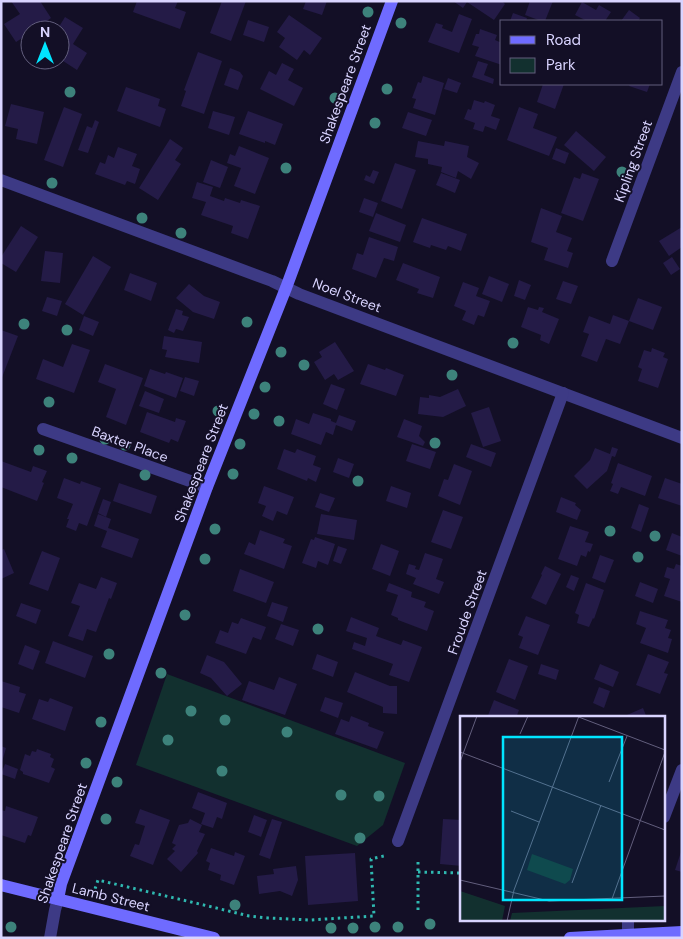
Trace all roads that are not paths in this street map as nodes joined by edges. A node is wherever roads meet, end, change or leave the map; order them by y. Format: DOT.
graph roads {
  1 [pos="392,1"];
  2 [pos="682,72"];
  3 [pos="1,180"];
  4 [pos="612,261"];
  5 [pos="286,288"];
  6 [pos="563,393"];
  7 [pos="43,429"];
  8 [pos="682,438"];
  9 [pos="207,487"];
  10 [pos="682,770"];
  11 [pos="666,813"];
  12 [pos="398,841"];
  13 [pos="1,885"];
  14 [pos="58,899"];
  15 [pos="628,922"];
  16 [pos="682,932"];
  17 [pos="628,934"];
  18 [pos="50,938"];
  19 [pos="214,938"];
  20 [pos="570,938"];
  1 -- 5 [label="street, Shakespeare Street"];
  2 -- 4 [label="street, Kipling Street"];
  3 -- 5 [label="street, Noel Street"];
  5 -- 6 [label="street, Noel Street"];
  5 -- 9 [label="street, Shakespeare Street"];
  6 -- 8 [label="street, Noel Street"];
  6 -- 12 [label="street, Froude Street"];
  7 -- 9 [label="street, Baxter Place"];
  9 -- 14 [label="street, Shakespeare Street"];
  10 -- 11 [label="street"];
  13 -- 14 [label="street, Lamb Street"];
  14 -- 18 [label="street, Shakespeare Street"];
  14 -- 19 [label="street, Lamb Street"];
  15 -- 17 [label="street"];
  16 -- 17 [label="street"];
  17 -- 20 [label="street"];
}
